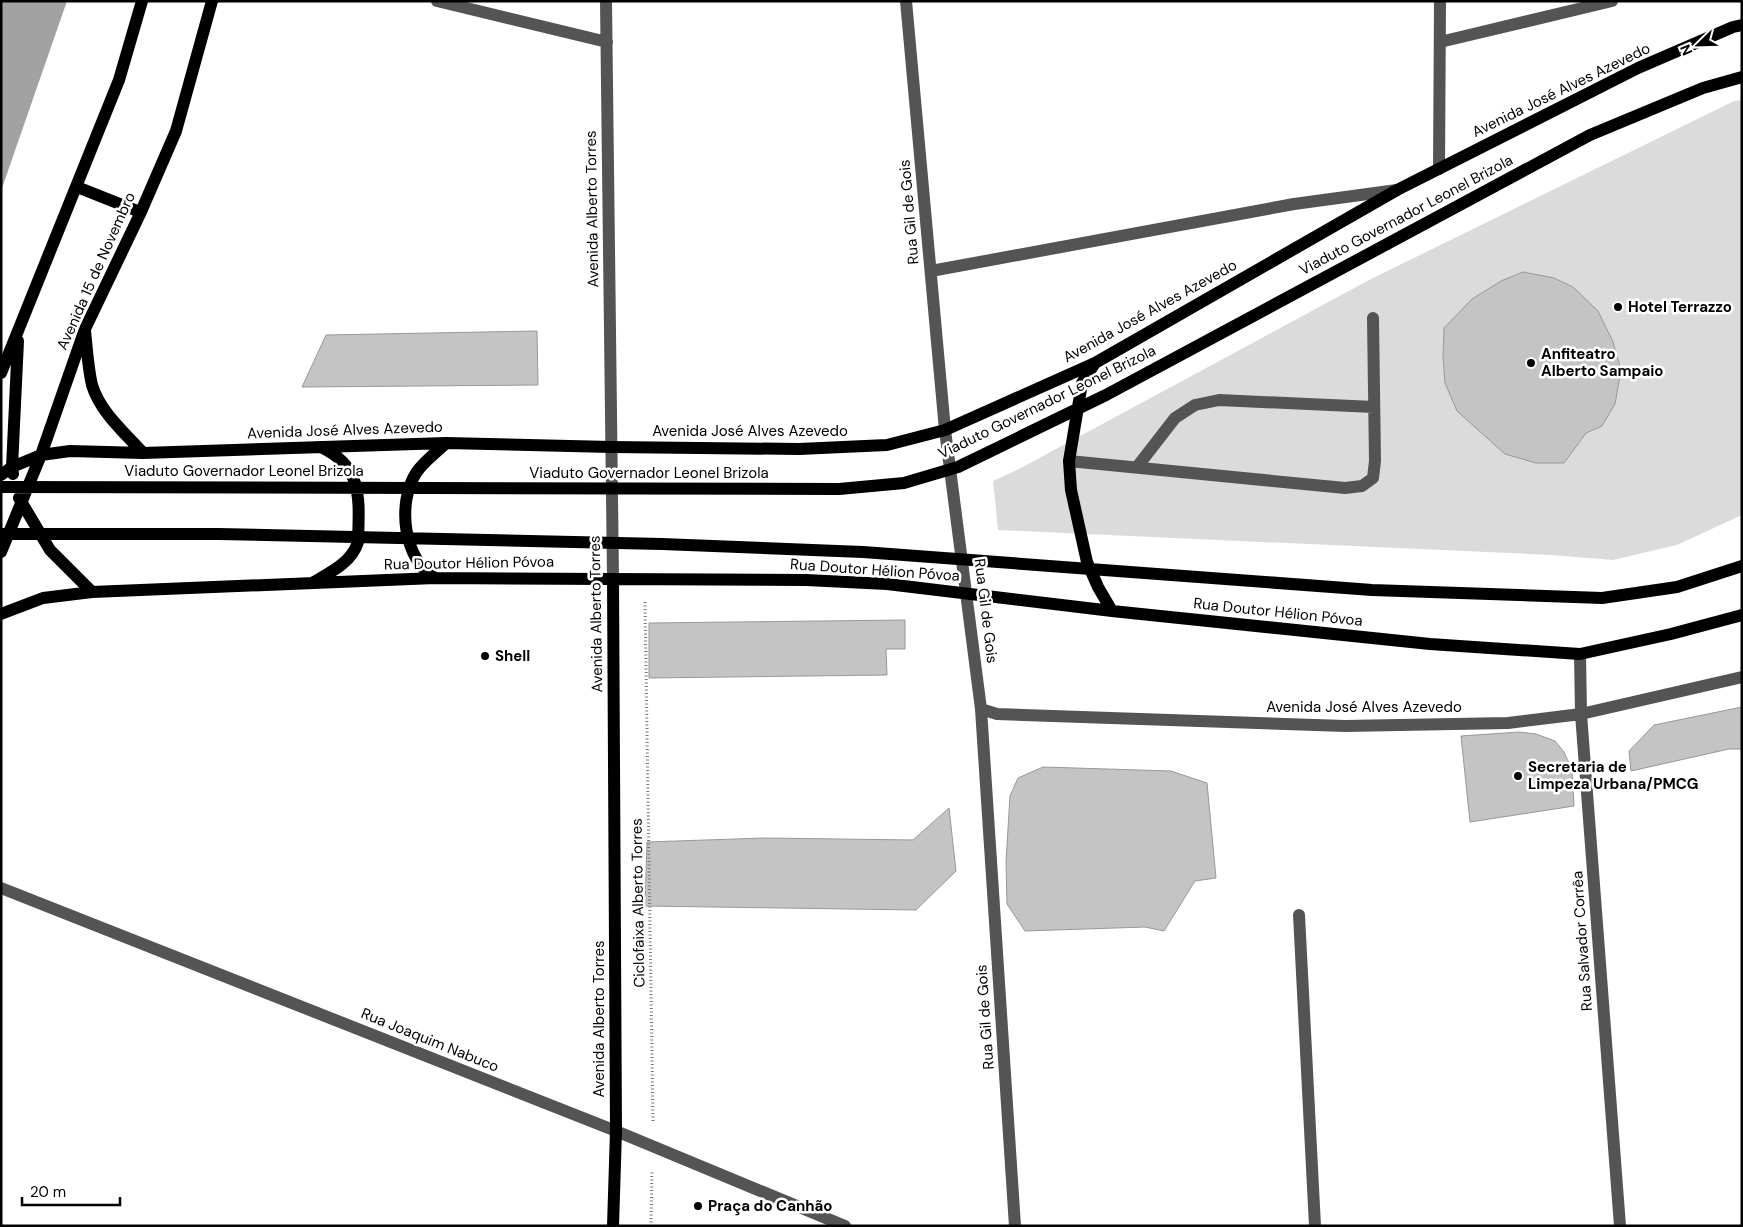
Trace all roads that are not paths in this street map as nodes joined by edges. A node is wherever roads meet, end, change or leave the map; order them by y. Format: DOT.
graph roads {
  1 [pos="142,1"];
  2 [pos="212,1"];
  3 [pos="437,1"];
  4 [pos="606,1"];
  5 [pos="893,1"];
  6 [pos="906,1"];
  7 [pos="1440,1"];
  8 [pos="1612,1"];
  9 [pos="1742,25"];
  10 [pos="606,42"];
  11 [pos="1440,42"];
  12 [pos="1742,77"];
  13 [pos="1439,169"];
  14 [pos="76,186"];
  15 [pos="1397,190"];
  16 [pos="140,212"];
  17 [pos="930,271"];
  18 [pos="1372,318"];
  19 [pos="85,329"];
  20 [pos="18,334"];
  21 [pos="1095,363"];
  22 [pos="1,373"];
  23 [pos="1374,406"];
  24 [pos="945,430"];
  25 [pos="446,442"];
  26 [pos="321,446"];
  27 [pos="611,448"];
  28 [pos="143,453"];
  29 [pos="41,454"];
  30 [pos="1069,461"];
  31 [pos="12,467"];
  32 [pos="1137,467"];
  33 [pos="1,475"];
  34 [pos="1,487"];
  35 [pos="21,503"];
  36 [pos="1,534"];
  37 [pos="1,552"];
  38 [pos="1742,566"];
  39 [pos="435,578"];
  40 [pos="612,579"];
  41 [pos="312,584"];
  42 [pos="92,592"];
  43 [pos="968,592"];
  44 [pos="1112,611"];
  45 [pos="1,614"];
  46 [pos="1742,615"];
  47 [pos="1580,654"];
  48 [pos="1742,677"];
  49 [pos="981,709"];
  50 [pos="1581,714"];
  51 [pos="1,888"];
  52 [pos="1299,915"];
  53 [pos="616,1131"];
  54 [pos="826,1221"];
  55 [pos="613,1226"];
  56 [pos="845,1226"];
  57 [pos="1015,1226"];
  58 [pos="1315,1226"];
  59 [pos="1620,1226"];
  1 -- 14 [label="main road"];
  2 -- 16 [label="main road, Avenida 15 de Novembro"];
  3 -- 10 [label="street"];
  4 -- 10 [label="street, Avenida Alberto Torres"];
  5 -- 6 [label="street"];
  6 -- 17 [label="street, Rua Gil de Gois"];
  7 -- 11 [label="street"];
  8 -- 11 [label="street"];
  9 -- 13 [label="main road, Avenida José Alves Azevedo"];
  10 -- 27 [label="street, Avenida Alberto Torres"];
  11 -- 13 [label="street"];
  12 -- 34 [label="main road, Viaduto Governador Leonel Brizola"];
  13 -- 15 [label="main road, Avenida José Alves Azevedo"];
  14 -- 16 [label="main road"];
  14 -- 20 [label="main road"];
  15 -- 17 [label="street, Avenida José Alves Azevedo"];
  15 -- 21 [label="main road, Avenida José Alves Azevedo"];
  16 -- 19 [label="main road, Avenida 15 de Novembro"];
  17 -- 24 [label="street, Rua Gil de Gois"];
  18 -- 23 [label="street"];
  19 -- 28 [label="main road"];
  19 -- 29 [label="main road, Avenida 15 de Novembro"];
  20 -- 22 [label="main road"];
  20 -- 31 [label="main road"];
  21 -- 24 [label="main road, Avenida José Alves Azevedo"];
  21 -- 30 [label="main road"];
  23 -- 32 [label="street"];
  23 -- 32 [label="street"];
  24 -- 27 [label="main road, Avenida José Alves Azevedo"];
  24 -- 43 [label="street, Rua Gil de Gois"];
  25 -- 26 [label="main road, Avenida José Alves Azevedo"];
  25 -- 27 [label="main road, Avenida José Alves Azevedo"];
  25 -- 39 [label="main road"];
  26 -- 28 [label="main road, Avenida José Alves Azevedo"];
  26 -- 41 [label="main road"];
  27 -- 40 [label="street, Avenida Alberto Torres"];
  28 -- 29 [label="main road, Avenida José Alves Azevedo"];
  29 -- 31 [label="main road, Avenida José Alves Azevedo"];
  29 -- 35 [label="main road, Avenida 15 de Novembro"];
  30 -- 32 [label="street"];
  30 -- 44 [label="main road"];
  31 -- 33 [label="main road, Avenida José Alves Azevedo"];
  31 -- 35 [label="main road"];
  35 -- 37 [label="main road, Avenida 15 de Novembro"];
  35 -- 42 [label="main road"];
  36 -- 38 [label="main road"];
  39 -- 40 [label="main road, Rua Doutor Hélion Póvoa"];
  39 -- 41 [label="main road, Rua Doutor Hélion Póvoa"];
  40 -- 43 [label="main road, Rua Doutor Hélion Póvoa"];
  40 -- 53 [label="main road, Avenida Alberto Torres"];
  41 -- 42 [label="main road, Rua Doutor Hélion Póvoa"];
  42 -- 45 [label="main road, Rua Doutor Hélion Póvoa"];
  43 -- 44 [label="main road, Rua Doutor Hélion Póvoa"];
  43 -- 49 [label="street, Rua Gil de Gois"];
  44 -- 47 [label="main road, Rua Doutor Hélion Póvoa"];
  46 -- 47 [label="main road, Rua Doutor Hélion Póvoa"];
  47 -- 50 [label="street, Rua Salvador Corrêa"];
  48 -- 50 [label="street, Avenida José Alves Azevedo"];
  49 -- 50 [label="street, Avenida José Alves Azevedo"];
  49 -- 57 [label="street, Rua Gil de Gois"];
  50 -- 59 [label="street, Rua Salvador Corrêa"];
  51 -- 53 [label="street, Rua Joaquim Nabuco"];
  52 -- 58 [label="street"];
  53 -- 54 [label="street, Rua Joaquim Nabuco"];
  53 -- 55 [label="main road, Avenida Alberto Torres"];
  54 -- 56 [label="street, Rua Joaquim Nabuco"];
}
